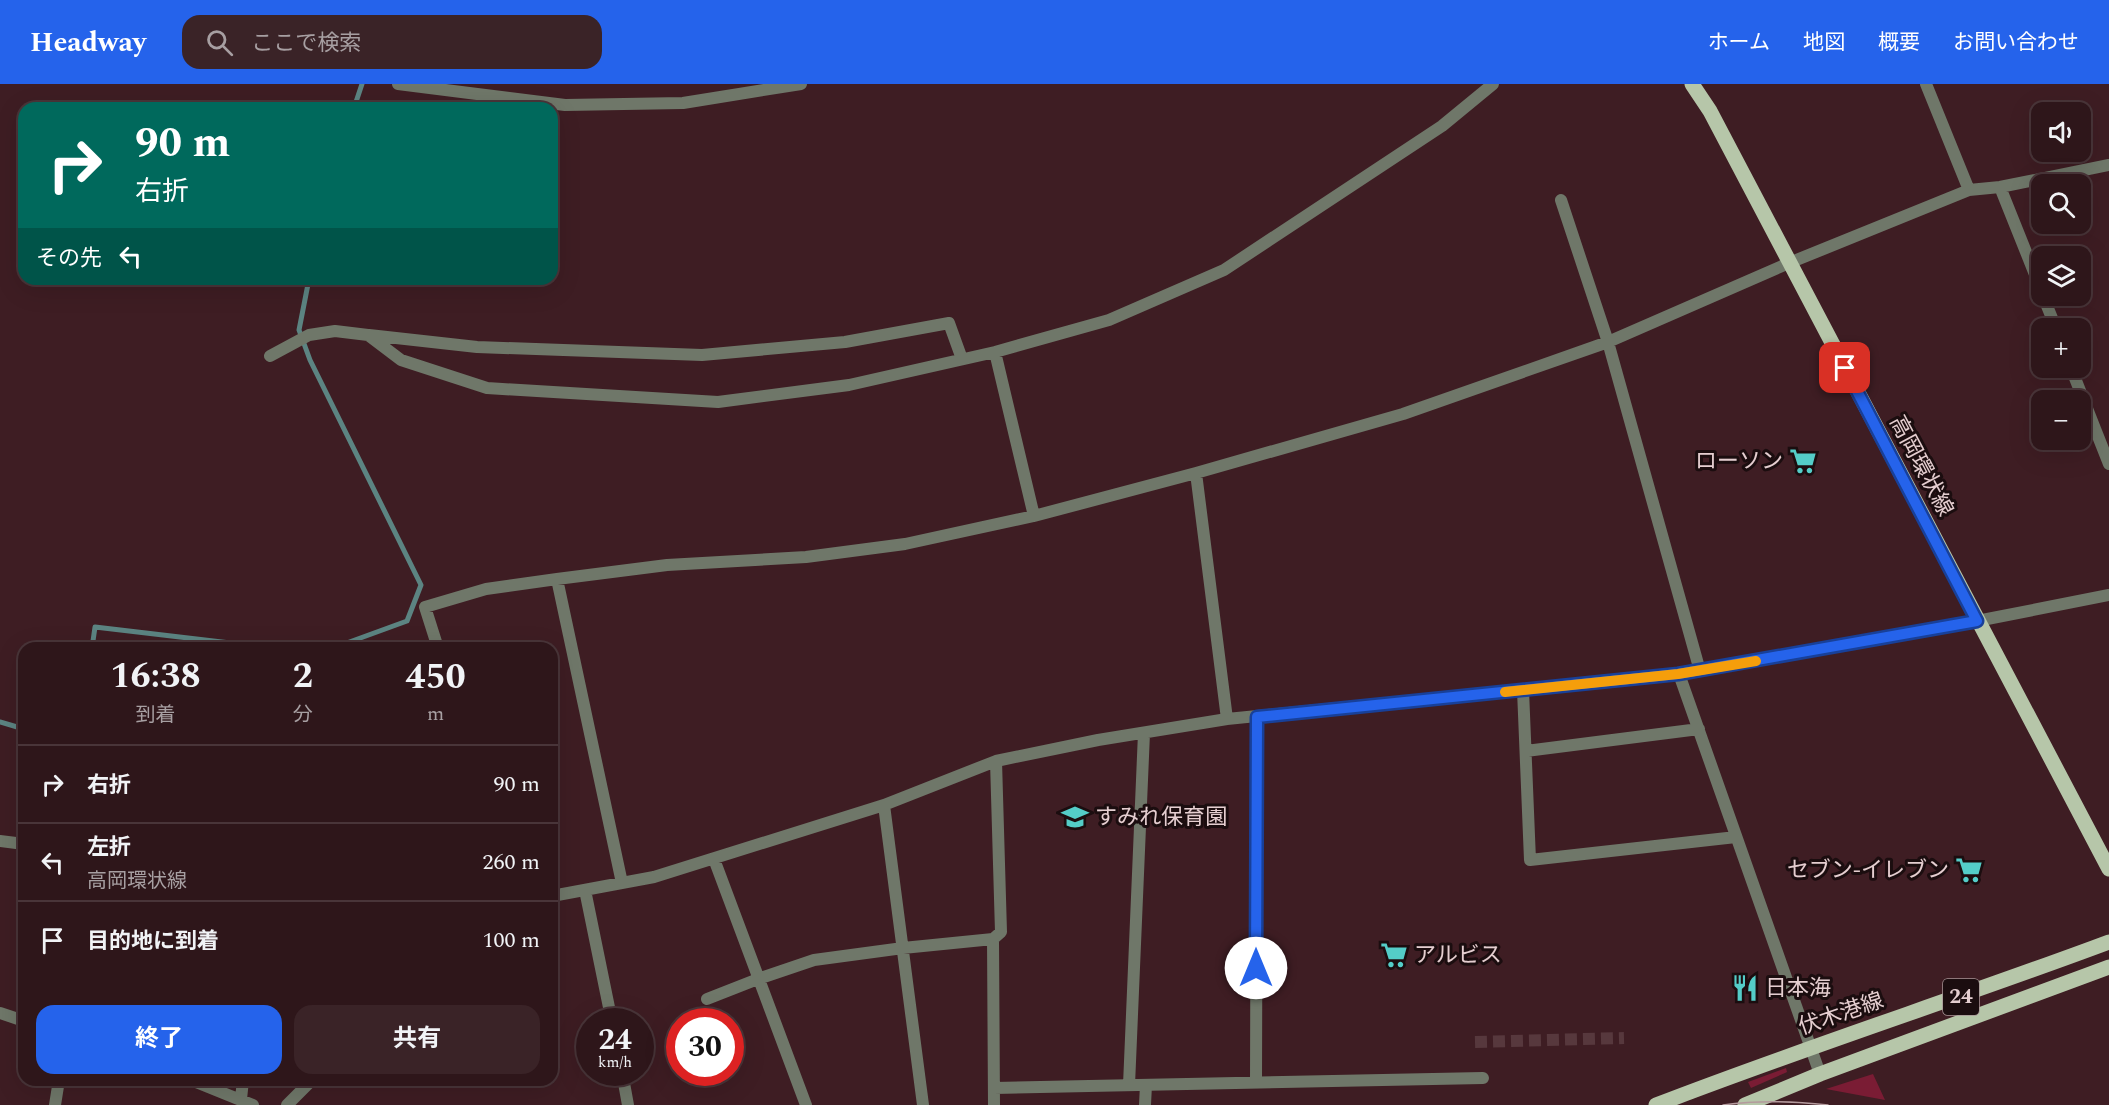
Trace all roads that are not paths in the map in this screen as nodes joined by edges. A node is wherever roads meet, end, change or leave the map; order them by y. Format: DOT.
graph roads {
  1 [pos="398,84"];
  2 [pos="801,84"];
  3 [pos="1493,84"];
  4 [pos="1692,84"];
  5 [pos="1926,84"];
  6 [pos="541,102"];
  7 [pos="558,104"];
  8 [pos="2109,165"];
  9 [pos="2000,186"];
  10 [pos="1969,190"];
  11 [pos="1561,200"];
  12 [pos="1789,263"];
  13 [pos="2031,266"];
  14 [pos="368,335"];
  15 [pos="1608,342"];
  16 [pos="995,352"];
  17 [pos="270,356"];
  18 [pos="962,359"];
  19 [pos="2075,378"];
  20 [pos="2109,464"];
  21 [pos="1196,473"];
  22 [pos="1034,516"];
  23 [pos="557,579"];
  24 [pos="2109,595"];
  25 [pos="1977,621"];
  26 [pos="436,642"];
  27 [pos="1700,671"];
  28 [pos="1678,674"];
  29 [pos="1523,690"];
  30 [pos="1257,717"];
  31 [pos="1227,719"];
  32 [pos="1699,729"];
  33 [pos="1144,733"];
  34 [pos="1526,751"];
  35 [pos="996,761"];
  36 [pos="884,806"];
  37 [pos="1736,837"];
  38 [pos="0,841"];
  39 [pos="18,843"];
  40 [pos="714,859"];
  41 [pos="2109,869"];
  42 [pos="622,883"];
  43 [pos="585,890"];
  44 [pos="558,896"];
  45 [pos="993,939"];
  46 [pos="2109,942"];
  47 [pos="903,948"];
  48 [pos="2109,967"];
  49 [pos="758,979"];
  50 [pos="707,999"];
  51 [pos="609,1008"];
  52 [pos="0,1013"];
  53 [pos="18,1019"];
  54 [pos="1811,1048"];
  55 [pos="1820,1074"];
  56 [pos="1483,1078"];
  57 [pos="1256,1083"];
  58 [pos="1129,1085"];
  59 [pos="1146,1085"];
  60 [pos="58,1086"];
  61 [pos="207,1086"];
  62 [pos="242,1086"];
  63 [pos="306,1086"];
  64 [pos="625,1086"];
  65 [pos="994,1088"];
  66 [pos="241,1099"];
  67 [pos="55,1105"];
  68 [pos="253,1105"];
  69 [pos="287,1105"];
  70 [pos="628,1105"];
  71 [pos="806,1105"];
  72 [pos="923,1105"];
  73 [pos="994,1105"];
  74 [pos="1145,1105"];
  75 [pos="1656,1105"];
  76 [pos="1744,1105"];
  1 -- 6 [label="street"];
  2 -- 7 [label="street"];
  3 -- 16 [label="street"];
  4 -- 12 [label="main road, 高岡環状線"];
  5 -- 10 [label="street"];
  8 -- 9 [label="street"];
  9 -- 10 [label="street"];
  9 -- 13 [label="street"];
  10 -- 12 [label="street"];
  11 -- 15 [label="street"];
  12 -- 15 [label="street"];
  12 -- 25 [label="main road, 高岡環状線"];
  14 -- 17 [label="street"];
  14 -- 18 [label="street"];
  14 -- 18 [label="street"];
  15 -- 21 [label="street"];
  15 -- 27 [label="street"];
  16 -- 18 [label="street"];
  16 -- 22 [label="street"];
  19 -- 20 [label="street"];
  21 -- 22 [label="street"];
  21 -- 31 [label="street"];
  22 -- 23 [label="street"];
  23 -- 26 [label="street"];
  23 -- 42 [label="street"];
  24 -- 25 [label="street"];
  25 -- 27 [label="street"];
  25 -- 41 [label="main road, 高岡環状線"];
  27 -- 28 [label="street"];
  28 -- 29 [label="street"];
  28 -- 32 [label="street"];
  29 -- 30 [label="street"];
  29 -- 34 [label="street"];
  30 -- 31 [label="street"];
  30 -- 57 [label="street"];
  31 -- 33 [label="street"];
  32 -- 34 [label="street"];
  32 -- 37 [label="street"];
  33 -- 35 [label="street"];
  33 -- 58 [label="street"];
  34 -- 37 [label="street"];
  35 -- 36 [label="street"];
  35 -- 45 [label="street"];
  36 -- 40 [label="street"];
  36 -- 47 [label="street"];
  37 -- 54 [label="street"];
  38 -- 39 [label="street"];
  40 -- 42 [label="street"];
  40 -- 49 [label="street"];
  42 -- 43 [label="street"];
  43 -- 44 [label="street"];
  43 -- 51 [label="street"];
  45 -- 47 [label="street"];
  45 -- 65 [label="street"];
  46 -- 54 [label="main road, 伏木港線 / 24"];
  47 -- 49 [label="street"];
  47 -- 72 [label="street"];
  48 -- 55 [label="main road, 24"];
  49 -- 50 [label="street"];
  49 -- 71 [label="street"];
  52 -- 53 [label="street"];
  54 -- 55 [label="street"];
  54 -- 75 [label="main road, 伏木港線 / 24"];
  55 -- 76 [label="main road, 24"];
  56 -- 57 [label="street"];
  57 -- 59 [label="street"];
  58 -- 59 [label="street"];
  58 -- 65 [label="street"];
  59 -- 74 [label="street"];
  60 -- 67 [label="street"];
  61 -- 66 [label="street"];
  62 -- 66 [label="street"];
  63 -- 69 [label="street"];
  64 -- 70 [label="street"];
  65 -- 73 [label="street"];
  66 -- 68 [label="street"];
}
